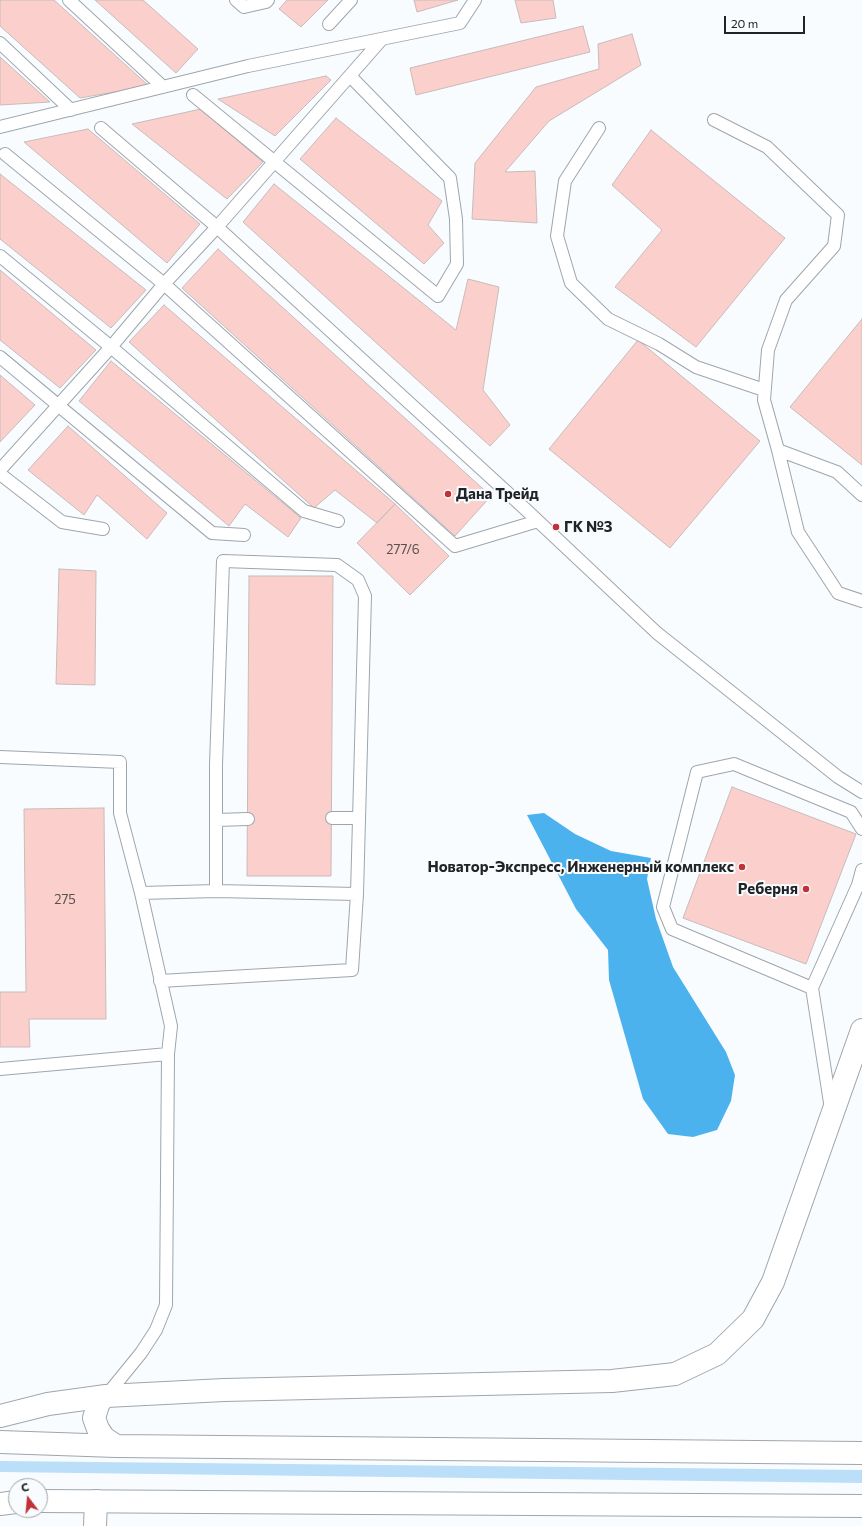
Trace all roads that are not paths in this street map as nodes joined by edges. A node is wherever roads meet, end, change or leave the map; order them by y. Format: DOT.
graph roads {
  1 [pos="69,0"];
  2 [pos="236,0"];
  3 [pos="268,0"];
  4 [pos="351,0"];
  5 [pos="474,0"];
  6 [pos="329,24"];
  7 [pos="382,39"];
  8 [pos="0,43"];
  9 [pos="350,76"];
  10 [pos="163,87"];
  11 [pos="193,95"];
  12 [pos="71,110"];
  13 [pos="714,120"];
  14 [pos="0,127"];
  15 [pos="101,128"];
  16 [pos="599,128"];
  17 [pos="5,154"];
  18 [pos="275,161"];
  19 [pos="218,227"];
  20 [pos="0,256"];
  21 [pos="164,284"];
  22 [pos="111,347"];
  23 [pos="0,357"];
  24 [pos="764,390"];
  25 [pos="59,405"];
  26 [pos="778,450"];
  27 [pos="0,470"];
  28 [pos="0,474"];
  29 [pos="862,495"];
  30 [pos="338,521"];
  31 [pos="538,521"];
  32 [pos="103,529"];
  33 [pos="244,535"];
  34 [pos="862,601"];
  35 [pos="0,757"];
  36 [pos="862,792"];
  37 [pos="332,818"];
  38 [pos="359,818"];
  39 [pos="248,819"];
  40 [pos="216,820"];
  41 [pos="862,829"];
  42 [pos="862,870"];
  43 [pos="216,891"];
  44 [pos="141,893"];
  45 [pos="357,894"];
  46 [pos="160,980"];
  47 [pos="812,988"];
  48 [pos="862,1030"];
  49 [pos="168,1054"];
  50 [pos="0,1068"];
  51 [pos="832,1116"];
  52 [pos="106,1396"];
  53 [pos="0,1416"];
  54 [pos="0,1442"];
  55 [pos="116,1446"];
  56 [pos="862,1452"];
  57 [pos="48,1501"];
  58 [pos="96,1501"];
  59 [pos="862,1506"];
  60 [pos="95,1526"];
  1 -- 10 [label="lane"];
  2 -- 3 [label="lane"];
  4 -- 6 [label="lane"];
  5 -- 7 [label="lane"];
  7 -- 9 [label="lane"];
  7 -- 10 [label="lane"];
  8 -- 12 [label="lane"];
  9 -- 18 [label="lane"];
  9 -- 18 [label="lane"];
  10 -- 12 [label="lane"];
  11 -- 18 [label="lane"];
  12 -- 14 [label="lane"];
  13 -- 24 [label="lane"];
  15 -- 19 [label="lane"];
  16 -- 24 [label="lane"];
  17 -- 21 [label="lane"];
  18 -- 19 [label="lane"];
  19 -- 21 [label="lane"];
  19 -- 31 [label="lane"];
  20 -- 22 [label="lane"];
  21 -- 22 [label="lane"];
  21 -- 31 [label="lane"];
  22 -- 25 [label="lane"];
  22 -- 30 [label="lane"];
  23 -- 25 [label="lane"];
  24 -- 26 [label="lane"];
  25 -- 27 [label="lane"];
  25 -- 33 [label="lane"];
  26 -- 29 [label="lane"];
  26 -- 34 [label="lane"];
  28 -- 32 [label="lane"];
  31 -- 36 [label="lane"];
  35 -- 44 [label="lane"];
  37 -- 38 [label="lane"];
  38 -- 40 [label="lane"];
  38 -- 45 [label="lane"];
  39 -- 40 [label="lane"];
  40 -- 43 [label="lane"];
  41 -- 47 [label="lane"];
  42 -- 47 [label="lane"];
  43 -- 44 [label="lane"];
  43 -- 45 [label="lane"];
  44 -- 46 [label="lane"];
  45 -- 46 [label="lane"];
  46 -- 49 [label="lane"];
  47 -- 51 [label="lane"];
  48 -- 51 [label="main road"];
  49 -- 50 [label="lane"];
  49 -- 52 [label="lane"];
  51 -- 52 [label="main road"];
  52 -- 53 [label="main road"];
  52 -- 55 [label="main road"];
  54 -- 55 [label="main road"];
  55 -- 56 [label="main road"];
  57 -- 58 [label="main road"];
  58 -- 59 [label="main road"];
  58 -- 60 [label="main road"];
}
